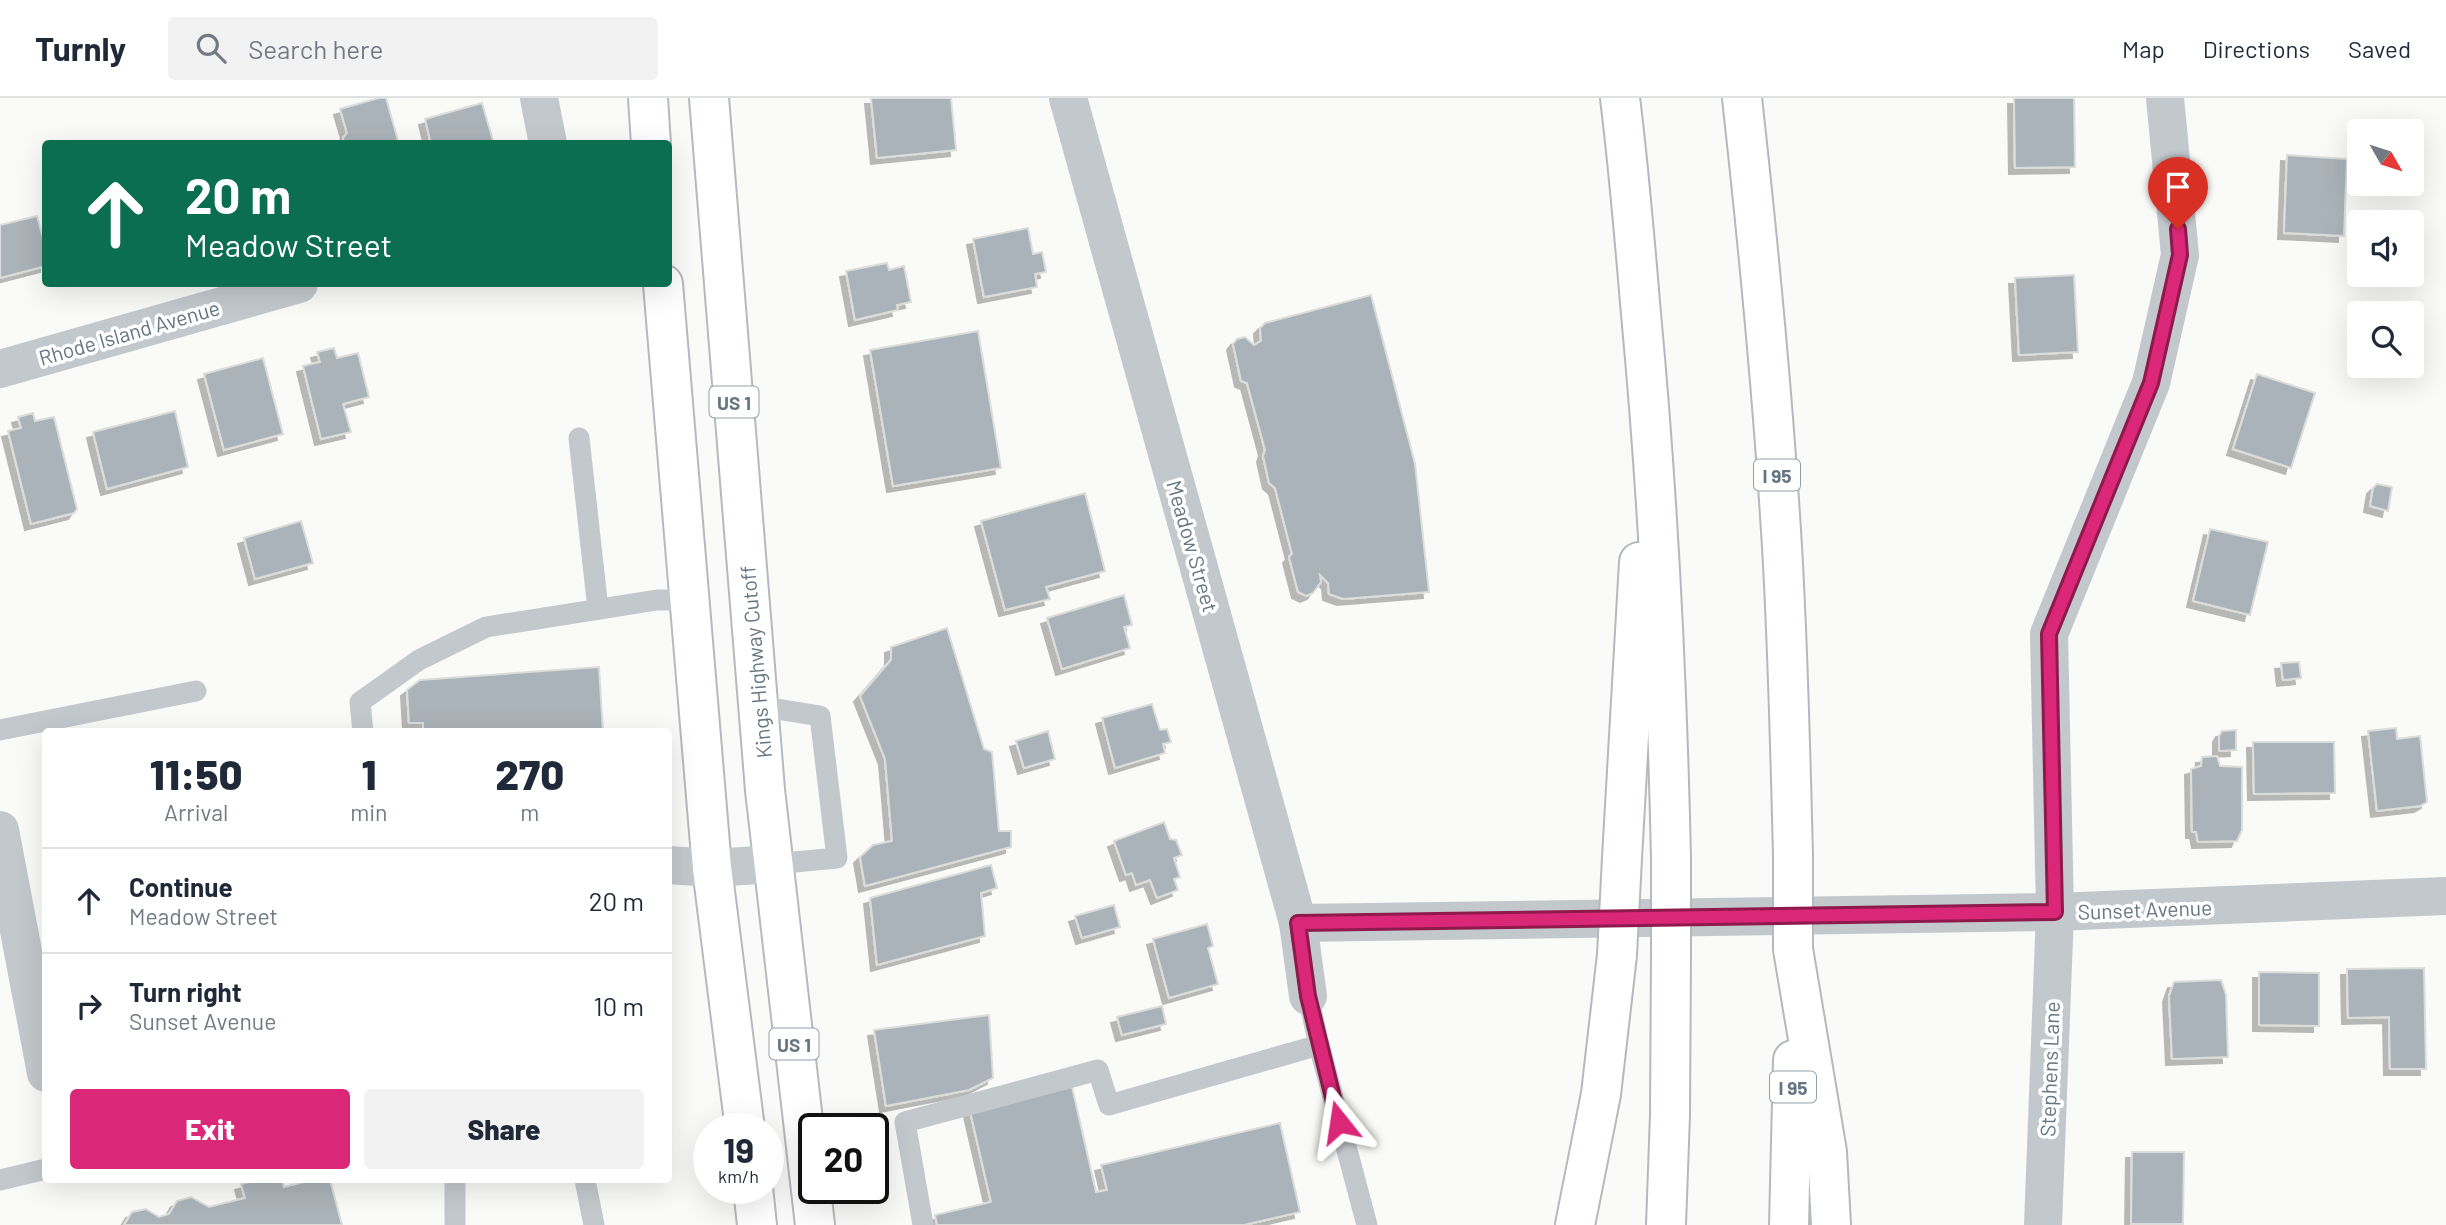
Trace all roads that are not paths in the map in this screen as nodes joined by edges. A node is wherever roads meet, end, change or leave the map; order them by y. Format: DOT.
graph roads {
  1 [pos="539,98"];
  2 [pos="648,98"];
  3 [pos="709,98"];
  4 [pos="1068,98"];
  5 [pos="1620,98"];
  6 [pos="1742,98"];
  7 [pos="2165,98"];
  8 [pos="547,140"];
  9 [pos="651,140"];
  10 [pos="288,287"];
  11 [pos="663,287"];
  12 [pos="0,369"];
  13 [pos="1649,396"];
  14 [pos="579,438"];
  15 [pos="689,600"];
  16 [pos="598,610"];
  17 [pos="195,691"];
  18 [pos="758,706"];
  19 [pos="363,728"];
  20 [pos="0,730"];
  21 [pos="0,830"];
  22 [pos="773,864"];
  23 [pos="672,865"];
  24 [pos="712,868"];
  25 [pos="2446,896"];
  26 [pos="2055,912"];
  27 [pos="1298,923"];
  28 [pos="1794,949"];
  29 [pos="1308,996"];
  30 [pos="1319,1045"];
  31 [pos="42,1052"];
  32 [pos="743,1113"];
  33 [pos="42,1170"];
  34 [pos="0,1180"];
  35 [pos="455,1183"];
  36 [pos="586,1183"];
  37 [pos="755,1204"];
  38 [pos="455,1225"];
  39 [pos="594,1225"];
  40 [pos="758,1225"];
  41 [pos="815,1225"];
  42 [pos="923,1225"];
  43 [pos="1367,1225"];
  44 [pos="1575,1225"];
  45 [pos="1666,1225"];
  46 [pos="1789,1225"];
  47 [pos="1831,1225"];
  48 [pos="2043,1225"];
  1 -- 8 [label="street"];
  2 -- 9 [label="main road"];
  3 -- 18 [label="main road, Kings Highway Cutoff / US 1"];
  4 -- 27 [label="street, Meadow Street"];
  5 -- 13 [label="main road"];
  6 -- 28 [label="main road, I 95, bridge"];
  7 -- 26 [label="street, Stephens Lane"];
  10 -- 12 [label="street, Rhode Island Avenue"];
  11 -- 15 [label="main road"];
  13 -- 44 [label="main road, bridge"];
  13 -- 45 [label="main road, bridge"];
  14 -- 16 [label="lane"];
  15 -- 16 [label="lane"];
  15 -- 24 [label="main road"];
  16 -- 19 [label="lane"];
  17 -- 20 [label="lane"];
  18 -- 22 [label="main road, Kings Highway Cutoff / US 1"];
  18 -- 22 [label="lane"];
  21 -- 31 [label="street"];
  22 -- 24 [label="street"];
  22 -- 41 [label="main road, Kings Highway Cutoff / US 1"];
  23 -- 24 [label="street"];
  24 -- 32 [label="main road"];
  25 -- 26 [label="street, Sunset Avenue"];
  26 -- 27 [label="street, Sunset Avenue"];
  26 -- 48 [label="street, Stephens Lane"];
  27 -- 29 [label="street, Meadow Street"];
  28 -- 46 [label="main road, I 95"];
  28 -- 47 [label="main road"];
  29 -- 30 [label="lane"];
  30 -- 42 [label="lane"];
  30 -- 43 [label="lane"];
  33 -- 34 [label="lane"];
  35 -- 38 [label="lane"];
  36 -- 39 [label="lane"];
  37 -- 40 [label="main road"];
}
